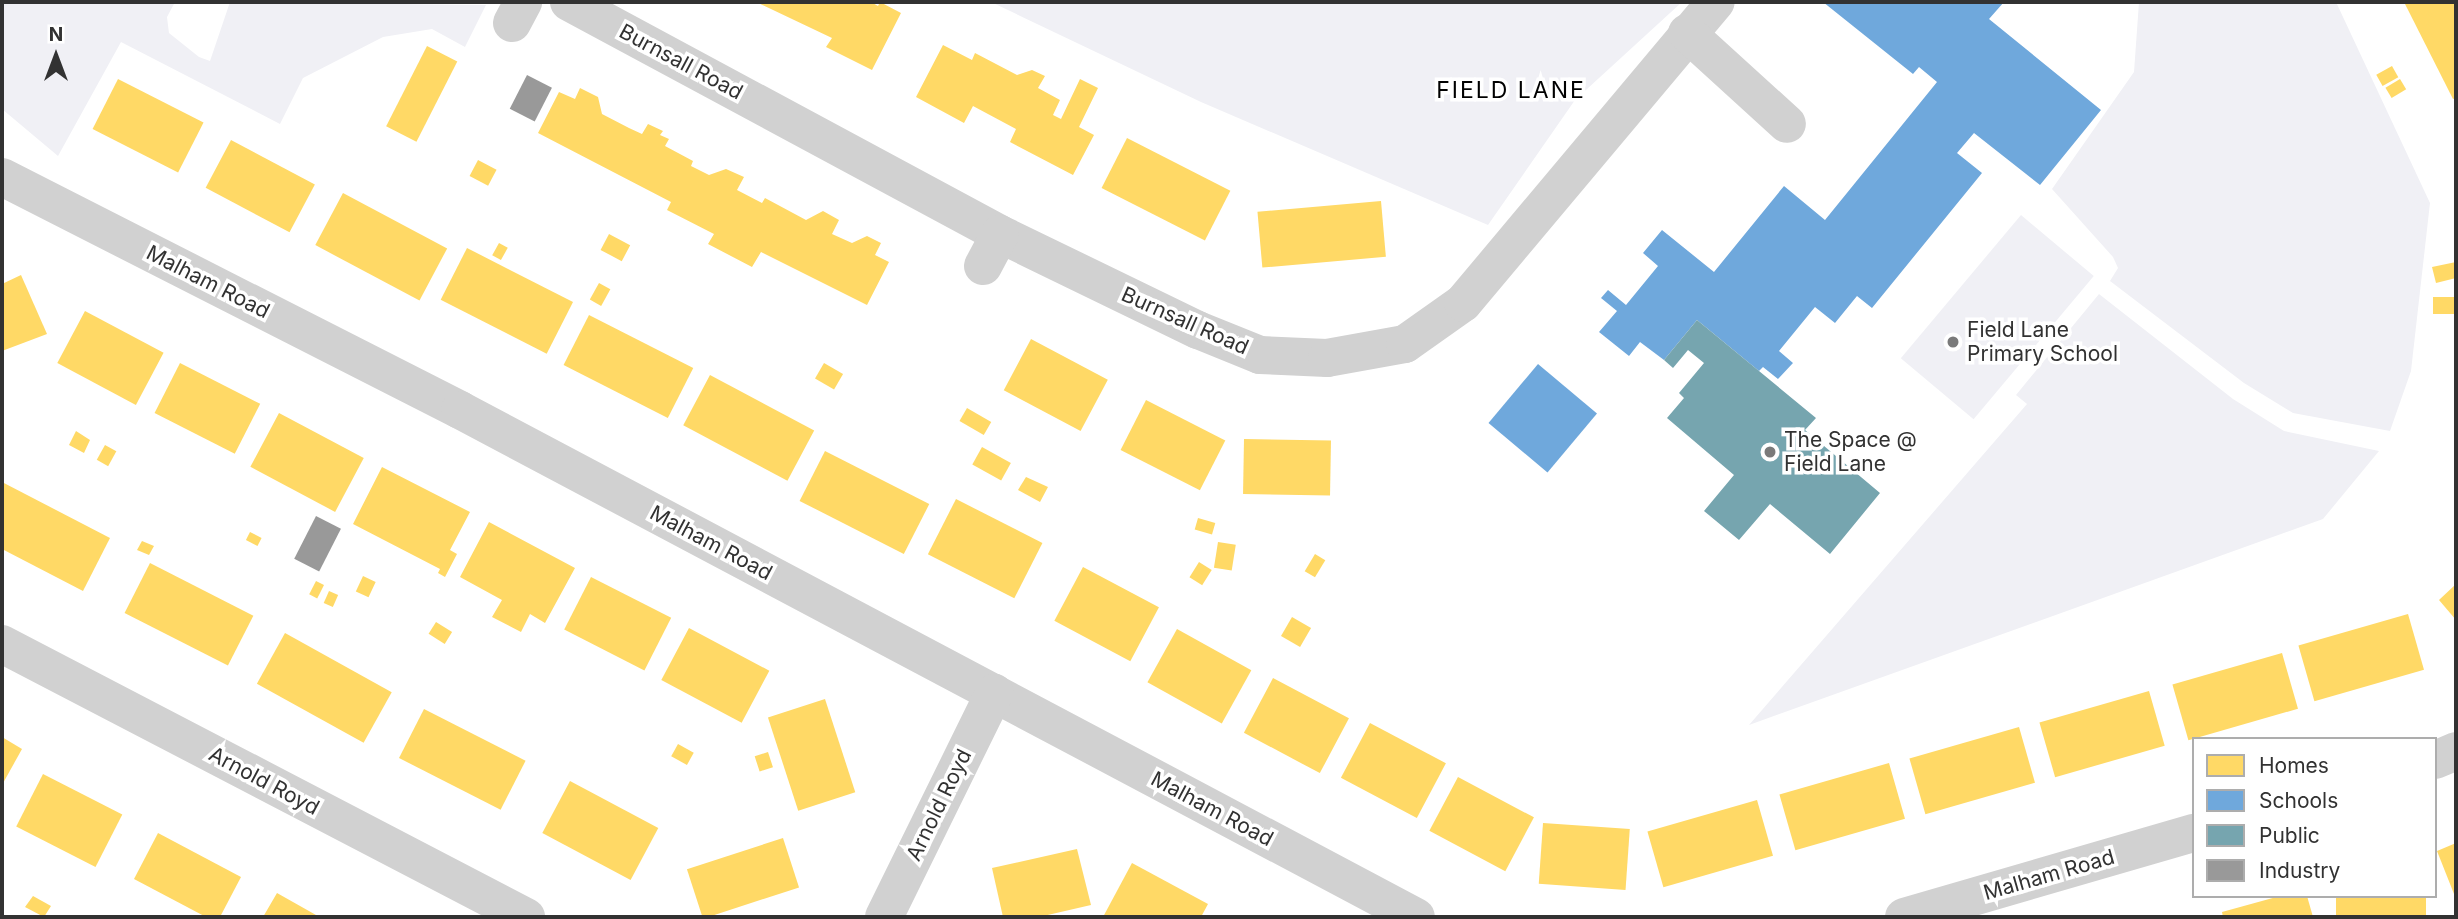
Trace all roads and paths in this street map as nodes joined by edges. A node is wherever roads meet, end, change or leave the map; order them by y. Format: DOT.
graph roads {
  1 [pos="569,2"];
  2 [pos="1716,2"];
  3 [pos="1687,33"];
  4 [pos="1787,124"];
  5 [pos="2,177"];
  6 [pos="2,644"];
  7 [pos="995,693"];
  8 [pos="2456,751"];
  9 [pos="2437,759"];
  10 [pos="2192,834"];
  11 [pos="526,917"];
  12 [pos="884,917"];
  13 [pos="1416,917"];
  14 [pos="1904,917"];
  1 -- 3 [label="street, Burnsall Road"];
  2 -- 3 [label="street, Burnsall Road"];
  3 -- 4 [label="street"];
  5 -- 7 [label="street, Malham Road"];
  6 -- 11 [label="street, Arnold Royd"];
  7 -- 12 [label="street, Arnold Royd"];
  7 -- 13 [label="street, Malham Road"];
  8 -- 9 [label="street"];
  10 -- 14 [label="street, Malham Road"];
}
